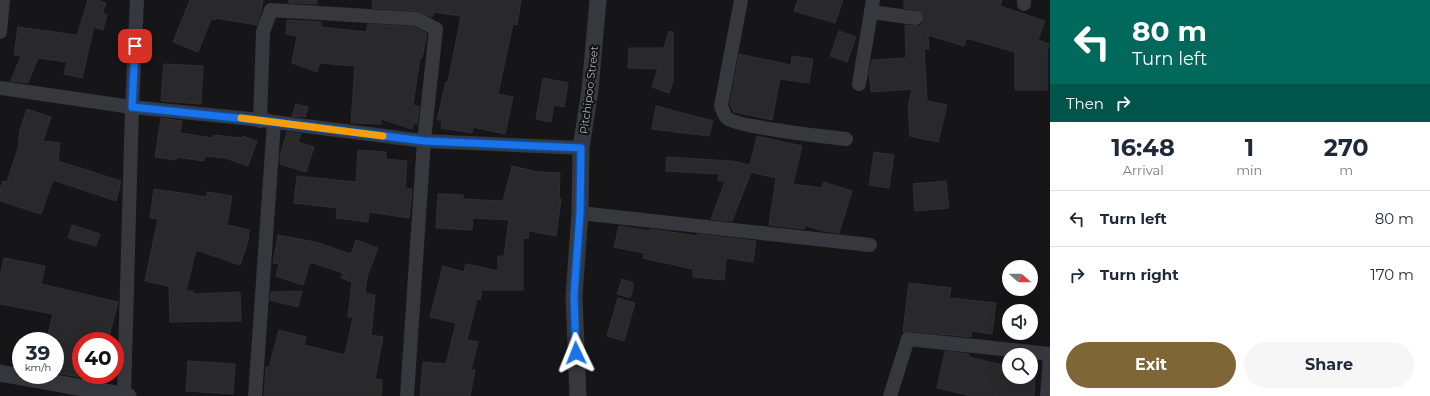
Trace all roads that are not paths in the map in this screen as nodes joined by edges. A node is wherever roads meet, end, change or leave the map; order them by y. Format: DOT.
graph roads {
  1 [pos="3,0"];
  2 [pos="137,0"];
  3 [pos="598,0"];
  4 [pos="741,0"];
  5 [pos="872,6"];
  6 [pos="916,18"];
  7 [pos="0,32"];
  8 [pos="859,84"];
  9 [pos="0,88"];
  10 [pos="132,107"];
  11 [pos="260,121"];
  12 [pos="274,122"];
  13 [pos="846,139"];
  14 [pos="424,141"];
  15 [pos="581,148"];
  16 [pos="580,213"];
  17 [pos="870,245"];
  18 [pos="1050,355"];
  19 [pos="0,373"];
  20 [pos="126,396"];
  21 [pos="255,396"];
  22 [pos="407,396"];
  23 [pos="578,396"];
  24 [pos="890,396"];
  25 [pos="1047,396"];
  1 -- 7 [label="street"];
  2 -- 10 [label="street"];
  3 -- 15 [label="street, Pitchipoo Street"];
  4 -- 13 [label="street"];
  5 -- 6 [label="street"];
  5 -- 8 [label="street"];
  9 -- 10 [label="street"];
  10 -- 11 [label="street"];
  10 -- 20 [label="street"];
  11 -- 12 [label="street"];
  11 -- 14 [label="street"];
  12 -- 14 [label="street"];
  12 -- 21 [label="street"];
  14 -- 15 [label="street"];
  14 -- 22 [label="street"];
  15 -- 16 [label="street, Pitchipoo Street"];
  16 -- 17 [label="street"];
  16 -- 23 [label="street, Pitchipoo Street"];
  18 -- 24 [label="street"];
  18 -- 25 [label="street"];
  19 -- 20 [label="street"];
}
